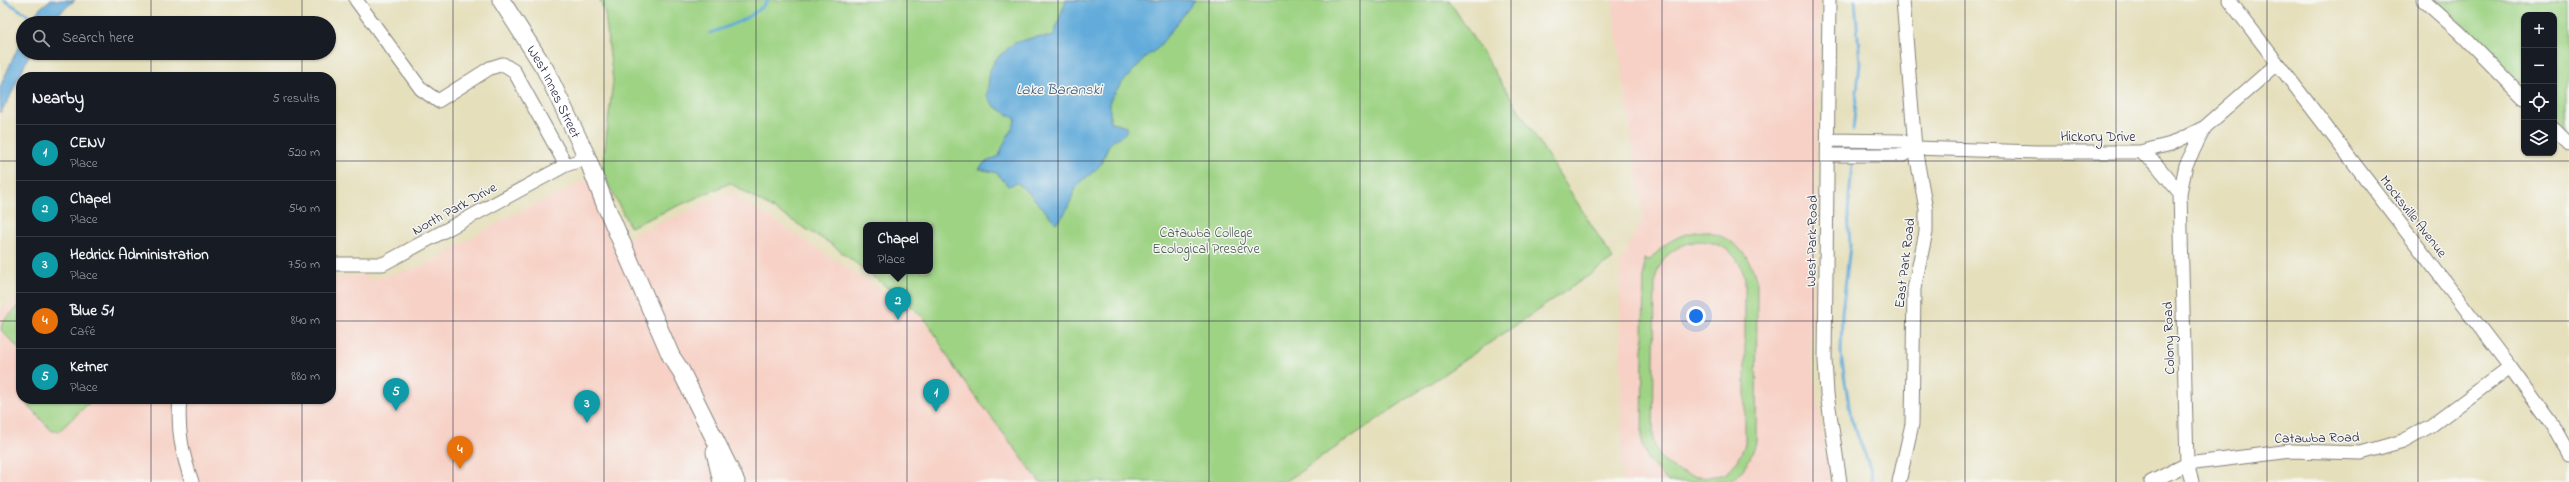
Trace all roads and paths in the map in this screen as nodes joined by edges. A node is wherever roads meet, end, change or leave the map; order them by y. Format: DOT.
graph roads {
  1 [pos="356,0"];
  2 [pos="501,0"];
  3 [pos="1829,0"];
  4 [pos="1903,0"];
  5 [pos="2229,0"];
  6 [pos="2423,0"];
  7 [pos="2277,64"];
  8 [pos="2521,95"];
  9 [pos="2205,127"];
  10 [pos="2557,132"];
  11 [pos="1828,140"];
  12 [pos="2569,144"];
  13 [pos="1915,148"];
  14 [pos="2140,152"];
  15 [pos="1828,155"];
  16 [pos="587,158"];
  17 [pos="566,165"];
  18 [pos="2180,193"];
  19 [pos="336,264"];
  20 [pos="2510,367"];
  21 [pos="179,404"];
  22 [pos="715,442"];
  23 [pos="2569,453"];
  24 [pos="2187,464"];
  25 [pos="192,482"];
  26 [pos="722,482"];
  27 [pos="736,482"];
  28 [pos="1840,482"];
  29 [pos="1899,482"];
  30 [pos="2151,482"];
  31 [pos="2192,482"];
  1 -- 17 [label="street"];
  2 -- 16 [label="main road, West Innes Street"];
  3 -- 11 [label="street, West Park Road"];
  4 -- 13 [label="street, East Park Road"];
  5 -- 7 [label="street, Mocksville Avenue"];
  6 -- 8 [label="street"];
  7 -- 9 [label="street, Hickory Drive"];
  7 -- 20 [label="street, Mocksville Avenue"];
  9 -- 14 [label="street, Hickory Drive"];
  9 -- 18 [label="street, Colony Road"];
  10 -- 12 [label="street"];
  11 -- 13 [label="street, Hickory Drive"];
  11 -- 15 [label="street, West Park Road"];
  13 -- 14 [label="street, Hickory Drive"];
  13 -- 15 [label="street, Hickory Drive"];
  13 -- 29 [label="street, East Park Road"];
  14 -- 18 [label="street"];
  15 -- 28 [label="street, West Park Road"];
  16 -- 17 [label="street, North Park Drive"];
  16 -- 22 [label="main road, West Innes Street"];
  17 -- 19 [label="street, North Park Drive"];
  18 -- 24 [label="street, Colony Road"];
  20 -- 23 [label="street, Mocksville Avenue"];
  20 -- 24 [label="street, Catawba Road"];
  21 -- 25 [label="street"];
  22 -- 26 [label="main road, West Innes Street"];
  22 -- 27 [label="main road, West Innes Street"];
  24 -- 30 [label="street, Catawba Road"];
  24 -- 31 [label="street, Colony Road"];
}
